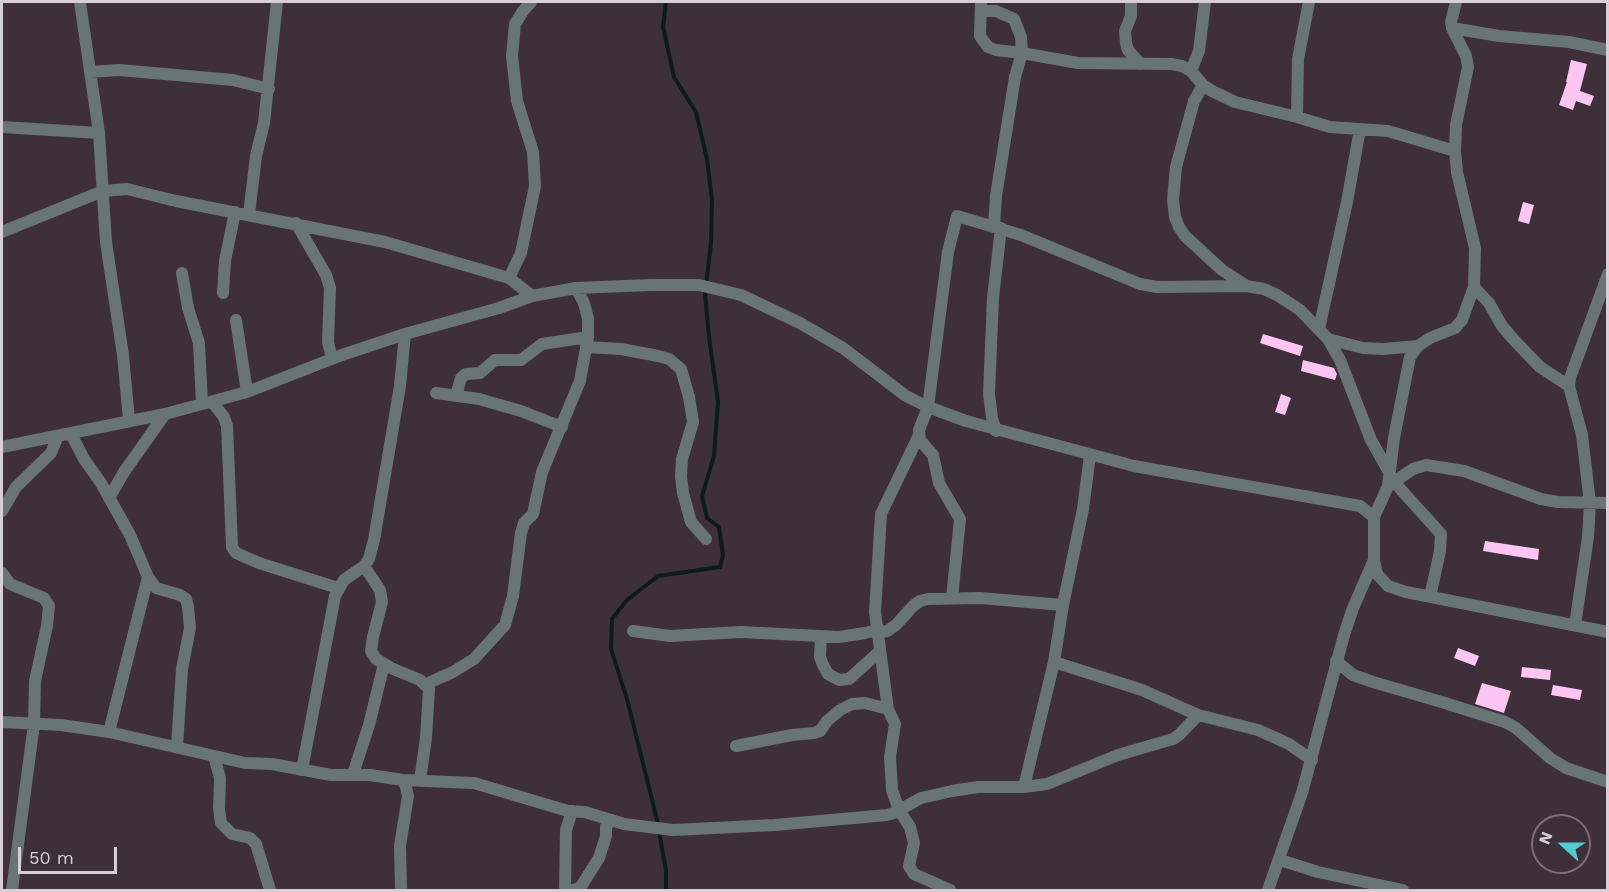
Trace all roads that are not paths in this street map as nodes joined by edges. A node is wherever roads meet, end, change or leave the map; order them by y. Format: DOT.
graph roads {
  1 [pos="80,2"];
  2 [pos="277,2"];
  3 [pos="531,2"];
  4 [pos="1131,2"];
  5 [pos="1204,2"];
  6 [pos="1309,2"];
  7 [pos="1456,2"];
  8 [pos="981,6"];
  9 [pos="1452,28"];
  10 [pos="1608,50"];
  11 [pos="1022,53"];
  12 [pos="1140,64"];
  13 [pos="1191,71"];
  14 [pos="90,72"];
  15 [pos="1203,85"];
  16 [pos="268,88"];
  17 [pos="1297,117"];
  18 [pos="2,127"];
  19 [pos="1360,129"];
  20 [pos="99,133"];
  21 [pos="1455,152"];
  22 [pos="103,191"];
  23 [pos="236,212"];
  24 [pos="249,214"];
  25 [pos="296,223"];
  26 [pos="998,227"];
  27 [pos="2,232"];
  28 [pos="182,273"];
  29 [pos="1608,274"];
  30 [pos="509,278"];
  31 [pos="1246,286"];
  32 [pos="1474,287"];
  33 [pos="576,288"];
  34 [pos="223,293"];
  35 [pos="531,296"];
  36 [pos="236,320"];
  37 [pos="1319,328"];
  38 [pos="405,334"];
  39 [pos="1328,339"];
  40 [pos="587,342"];
  41 [pos="1418,346"];
  42 [pos="332,359"];
  43 [pos="1569,386"];
  44 [pos="247,392"];
  45 [pos="436,393"];
  46 [pos="456,396"];
  47 [pos="207,403"];
  48 [pos="928,407"];
  49 [pos="165,414"];
  50 [pos="129,420"];
  51 [pos="562,427"];
  52 [pos="996,431"];
  53 [pos="71,434"];
  54 [pos="919,435"];
  55 [pos="58,436"];
  56 [pos="2,447"];
  57 [pos="1090,455"];
  58 [pos="1391,480"];
  59 [pos="109,498"];
  60 [pos="1590,503"];
  61 [pos="1608,503"];
  62 [pos="2,511"];
  63 [pos="1374,517"];
  64 [pos="706,539"];
  65 [pos="1374,560"];
  66 [pos="364,566"];
  67 [pos="2,573"];
  68 [pos="148,577"];
  69 [pos="338,588"];
  70 [pos="1430,597"];
  71 [pos="952,598"];
  72 [pos="1063,605"];
  73 [pos="1575,625"];
  74 [pos="633,631"];
  75 [pos="877,631"];
  76 [pos="1608,632"];
  77 [pos="821,636"];
  78 [pos="880,651"];
  79 [pos="1336,661"];
  80 [pos="1054,662"];
  81 [pos="384,664"];
  82 [pos="426,684"];
  83 [pos="888,709"];
  84 [pos="1198,715"];
  85 [pos="2,722"];
  86 [pos="34,724"];
  87 [pos="109,732"];
  88 [pos="736,746"];
  89 [pos="177,747"];
  90 [pos="214,756"];
  91 [pos="1312,760"];
  92 [pos="302,770"];
  93 [pos="353,774"];
  94 [pos="403,780"];
  95 [pos="420,780"];
  96 [pos="1608,782"];
  97 [pos="1024,787"];
  98 [pos="899,810"];
  99 [pos="572,811"];
  100 [pos="612,820"];
  101 [pos="1280,860"];
  102 [pos="12,891"];
  103 [pos="270,891"];
  104 [pos="401,891"];
  105 [pos="565,891"];
  106 [pos="572,891"];
  107 [pos="950,891"];
  108 [pos="1268,891"];
  109 [pos="1403,891"];
  1 -- 14 [label="street"];
  2 -- 16 [label="street"];
  3 -- 30 [label="street"];
  4 -- 12 [label="street"];
  5 -- 13 [label="street"];
  6 -- 17 [label="street"];
  7 -- 9 [label="street"];
  8 -- 11 [label="street"];
  8 -- 11 [label="street"];
  9 -- 10 [label="street"];
  9 -- 21 [label="street"];
  11 -- 12 [label="street"];
  11 -- 26 [label="street"];
  12 -- 13 [label="street"];
  13 -- 15 [label="street"];
  14 -- 16 [label="street"];
  14 -- 20 [label="street"];
  15 -- 17 [label="street"];
  15 -- 31 [label="street"];
  16 -- 24 [label="street"];
  17 -- 19 [label="street"];
  18 -- 20 [label="street"];
  19 -- 21 [label="street"];
  19 -- 37 [label="street"];
  20 -- 22 [label="street"];
  21 -- 32 [label="street"];
  22 -- 23 [label="street"];
  22 -- 27 [label="street"];
  22 -- 50 [label="street"];
  23 -- 24 [label="street"];
  23 -- 34 [label="street"];
  24 -- 25 [label="street"];
  25 -- 30 [label="street"];
  25 -- 42 [label="street"];
  26 -- 31 [label="street"];
  26 -- 48 [label="street"];
  26 -- 52 [label="street"];
  28 -- 47 [label="street"];
  29 -- 43 [label="street"];
  30 -- 35 [label="street"];
  31 -- 37 [label="street"];
  32 -- 41 [label="street"];
  32 -- 43 [label="street"];
  33 -- 35 [label="street"];
  33 -- 40 [label="street"];
  33 -- 48 [label="street"];
  35 -- 38 [label="street"];
  36 -- 44 [label="street"];
  37 -- 39 [label="street"];
  38 -- 42 [label="street"];
  38 -- 66 [label="street"];
  39 -- 41 [label="street"];
  39 -- 58 [label="street"];
  40 -- 46 [label="street"];
  40 -- 51 [label="street"];
  40 -- 64 [label="street"];
  41 -- 58 [label="street"];
  42 -- 44 [label="street"];
  43 -- 60 [label="street"];
  44 -- 47 [label="street"];
  45 -- 46 [label="street"];
  46 -- 51 [label="street"];
  47 -- 49 [label="street"];
  47 -- 69 [label="street"];
  48 -- 52 [label="street"];
  48 -- 54 [label="street"];
  49 -- 50 [label="street"];
  49 -- 59 [label="street"];
  50 -- 53 [label="street"];
  51 -- 82 [label="street"];
  52 -- 57 [label="street"];
  53 -- 55 [label="street"];
  53 -- 59 [label="street"];
  54 -- 71 [label="street"];
  54 -- 75 [label="street"];
  55 -- 56 [label="street"];
  55 -- 62 [label="street"];
  57 -- 63 [label="street"];
  57 -- 72 [label="street"];
  58 -- 60 [label="street"];
  58 -- 63 [label="street"];
  58 -- 70 [label="street"];
  59 -- 68 [label="street"];
  60 -- 61 [label="street"];
  60 -- 73 [label="street"];
  63 -- 65 [label="street"];
  65 -- 70 [label="street"];
  65 -- 79 [label="street"];
  66 -- 69 [label="street"];
  66 -- 81 [label="street"];
  67 -- 86 [label="street"];
  68 -- 87 [label="street"];
  68 -- 89 [label="street"];
  69 -- 92 [label="street"];
  70 -- 73 [label="street"];
  71 -- 72 [label="street"];
  71 -- 75 [label="street"];
  72 -- 80 [label="street"];
  73 -- 76 [label="street"];
  74 -- 77 [label="street"];
  75 -- 77 [label="street"];
  75 -- 78 [label="street"];
  77 -- 78 [label="street"];
  78 -- 83 [label="street"];
  79 -- 91 [label="street"];
  79 -- 96 [label="street"];
  80 -- 84 [label="street"];
  80 -- 97 [label="street"];
  81 -- 82 [label="street"];
  81 -- 93 [label="street"];
  82 -- 95 [label="street"];
  83 -- 88 [label="street"];
  83 -- 98 [label="street"];
  84 -- 91 [label="street"];
  84 -- 97 [label="street"];
  85 -- 86 [label="street"];
  86 -- 87 [label="street"];
  86 -- 102 [label="street"];
  87 -- 89 [label="street"];
  89 -- 90 [label="street"];
  90 -- 92 [label="street"];
  90 -- 103 [label="street"];
  91 -- 101 [label="street"];
  92 -- 93 [label="street"];
  93 -- 94 [label="street"];
  94 -- 95 [label="street"];
  94 -- 104 [label="street"];
  95 -- 99 [label="street"];
  97 -- 98 [label="street"];
  98 -- 100 [label="street"];
  98 -- 107 [label="street"];
  99 -- 100 [label="street"];
  99 -- 105 [label="street"];
  100 -- 106 [label="street"];
  101 -- 108 [label="street"];
  101 -- 109 [label="street"];
}
